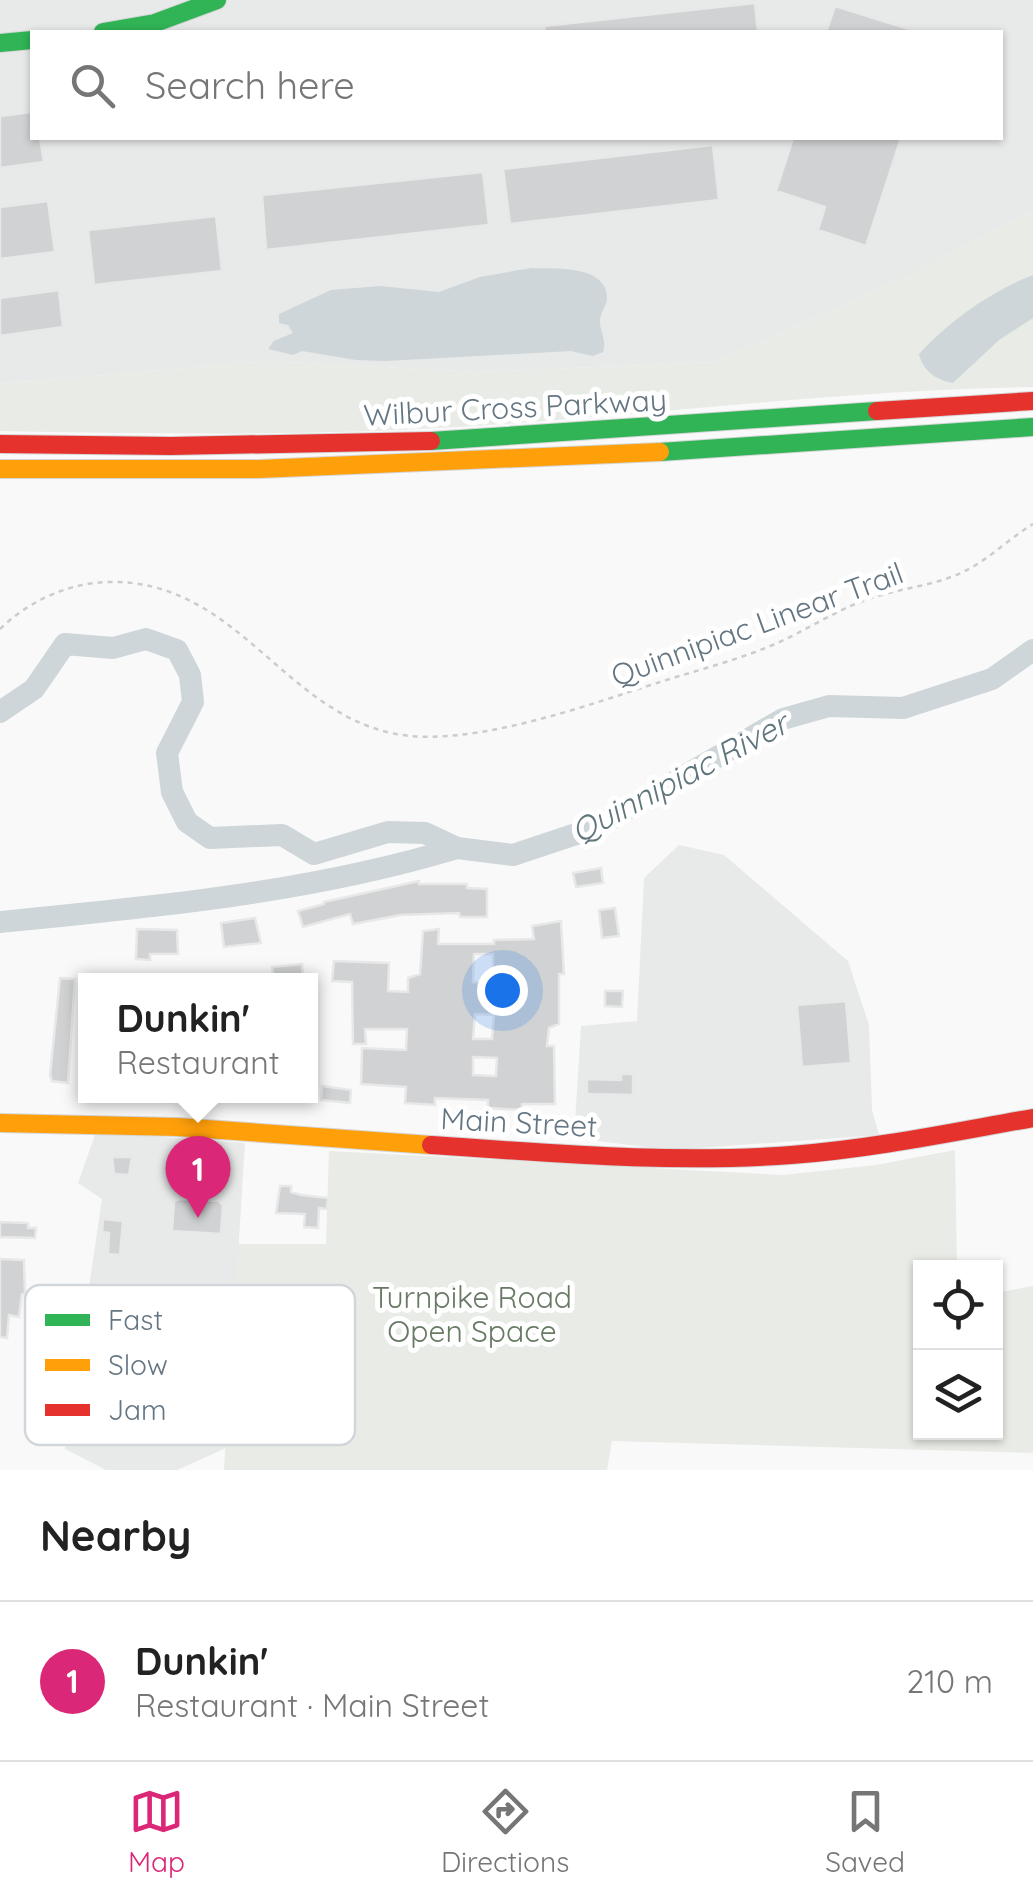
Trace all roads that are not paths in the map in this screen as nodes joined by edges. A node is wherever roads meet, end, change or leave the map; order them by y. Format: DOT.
graph roads {
  1 [pos="217,0"];
  2 [pos="113,30"];
  3 [pos="30,40"];
  4 [pos="0,43"];
  5 [pos="1033,401"];
  6 [pos="1033,427"];
  7 [pos="0,444"];
  8 [pos="0,469"];
  9 [pos="1033,1118"];
  10 [pos="0,1122"];
  1 -- 2 [label="main road"];
  3 -- 4 [label="main road"];
  5 -- 7 [label="main road, Wilbur Cross Parkway"];
  6 -- 8 [label="main road, Wilbur Cross Parkway"];
  9 -- 10 [label="main road, Main Street"];
}
